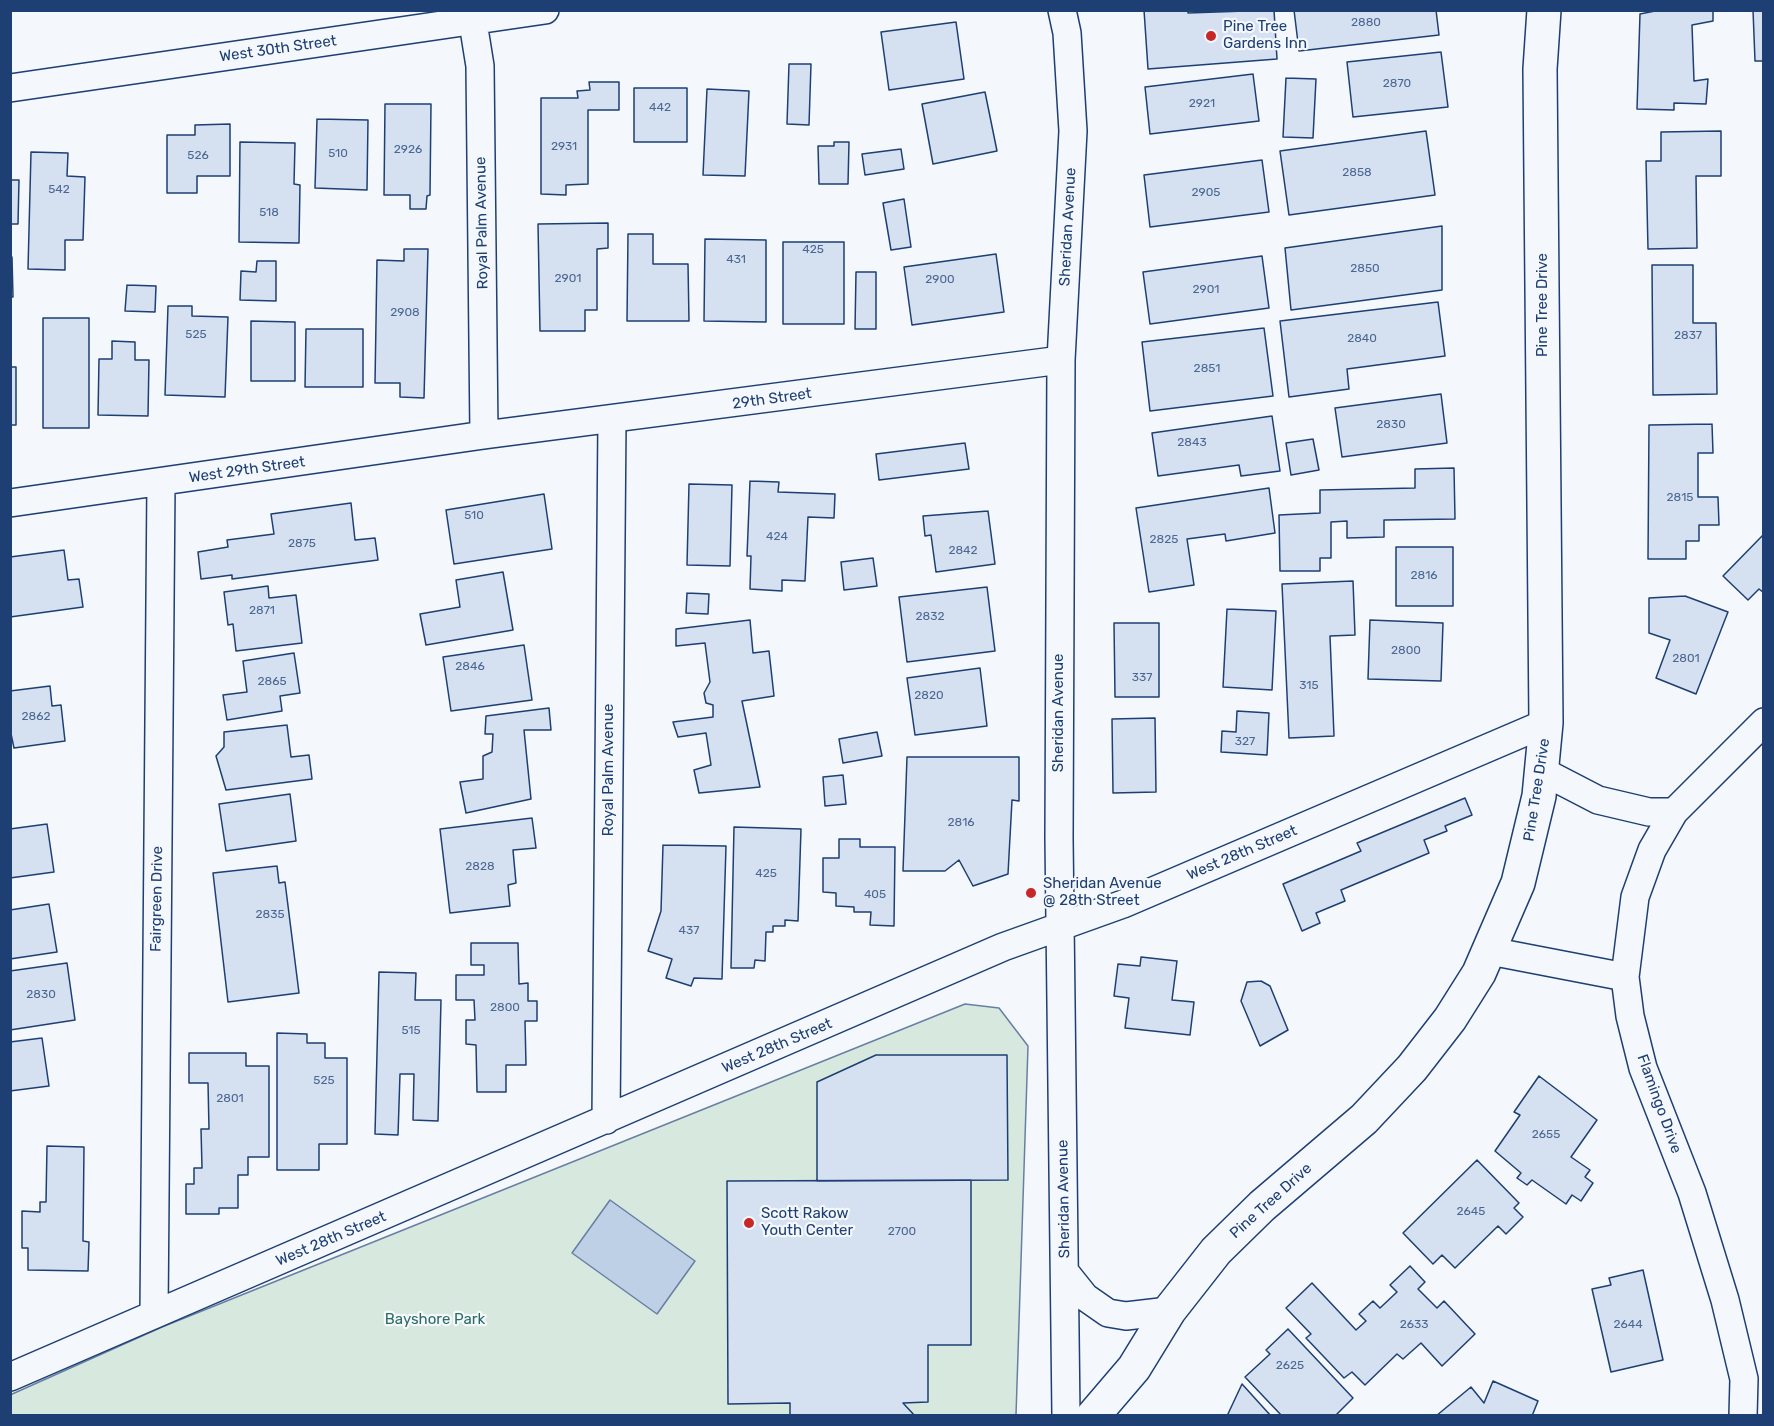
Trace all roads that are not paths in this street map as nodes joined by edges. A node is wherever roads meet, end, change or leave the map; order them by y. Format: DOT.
graph roads {
  1 [pos="545,10"];
  2 [pos="1062,10"];
  3 [pos="1525,10"];
  4 [pos="1544,10"];
  5 [pos="472,16"];
  6 [pos="1540,69"];
  7 [pos="10,88"];
  8 [pos="1060,360"];
  9 [pos="612,420"];
  10 [pos="484,435"];
  11 [pos="161,483"];
  12 [pos="10,503"];
  13 [pos="1764,722"];
  14 [pos="1546,723"];
  15 [pos="1542,771"];
  16 [pos="1674,812"];
  17 [pos="1060,928"];
  18 [pos="1490,951"];
  19 [pos="1625,977"];
  20 [pos="606,1120"];
  21 [pos="1065,1272"];
  22 [pos="1169,1311"];
  23 [pos="154,1314"];
  24 [pos="1134,1368"];
  25 [pos="10,1377"];
  26 [pos="1066,1416"];
  27 [pos="1093,1416"];
  28 [pos="1126,1416"];
  29 [pos="1743,1416"];
  1 -- 5 [label="street, West 30th Street"];
  2 -- 8 [label="street, Sheridan Avenue"];
  3 -- 6 [label="main road, Pine Tree Drive"];
  4 -- 6 [label="main road, Pine Tree Drive"];
  5 -- 7 [label="street, West 30th Street"];
  5 -- 10 [label="street, Royal Palm Avenue"];
  6 -- 14 [label="main road, Pine Tree Drive"];
  8 -- 9 [label="street, 29th Street"];
  8 -- 17 [label="street, Sheridan Avenue"];
  9 -- 10 [label="street, 29th Street"];
  9 -- 20 [label="street, Royal Palm Avenue"];
  10 -- 11 [label="street, West 29th Street"];
  11 -- 12 [label="street, West 29th Street"];
  11 -- 23 [label="street, Fairgreen Drive"];
  13 -- 16 [label="street, Flamingo Drive"];
  14 -- 15 [label="main road, Pine Tree Drive"];
  14 -- 17 [label="street, West 28th Street"];
  15 -- 16 [label="street"];
  15 -- 18 [label="main road, Pine Tree Drive"];
  16 -- 19 [label="street, Flamingo Drive"];
  17 -- 20 [label="street, West 28th Street"];
  17 -- 21 [label="street, Sheridan Avenue"];
  18 -- 19 [label="street"];
  18 -- 22 [label="main road, Pine Tree Drive"];
  19 -- 29 [label="street, Flamingo Drive"];
  20 -- 23 [label="street, West 28th Street"];
  21 -- 22 [label="street"];
  21 -- 26 [label="street, Sheridan Avenue"];
  22 -- 24 [label="main road, Pine Tree Drive"];
  23 -- 25 [label="street, West 28th Street"];
  24 -- 27 [label="main road, Pine Tree Drive"];
  24 -- 28 [label="main road, Pine Tree Drive"];
}
